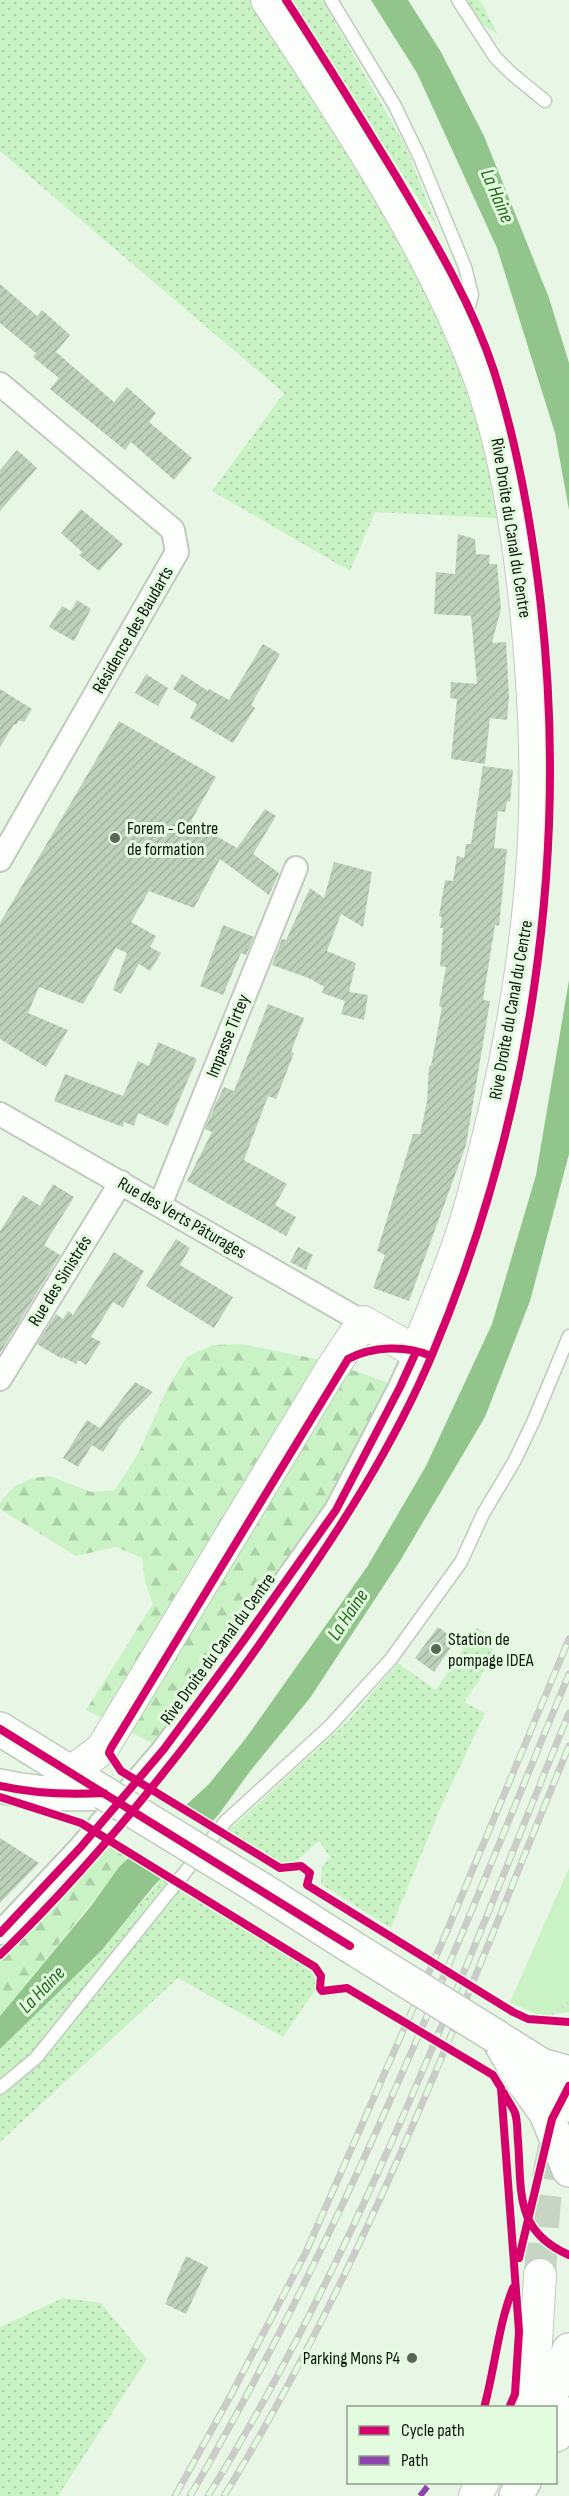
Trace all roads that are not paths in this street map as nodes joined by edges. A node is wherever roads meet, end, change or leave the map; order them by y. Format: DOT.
graph roads {
  1 [pos="267,0"];
  2 [pos="331,0"];
  3 [pos="458,0"];
  4 [pos="545,101"];
  5 [pos="469,306"];
  6 [pos="0,384"];
  7 [pos="0,860"];
  8 [pos="296,868"];
  9 [pos="0,1114"];
  10 [pos="121,1182"];
  11 [pos="160,1205"];
  12 [pos="363,1322"];
  13 [pos="569,1336"];
  14 [pos="416,1352"];
  15 [pos="0,1379"];
  16 [pos="0,1730"];
  17 [pos="71,1772"];
  18 [pos="0,1786"];
  19 [pos="104,1793"];
  20 [pos="0,1933"];
  21 [pos="496,2037"];
  22 [pos="560,2065"];
  23 [pos="0,2088"];
  24 [pos="569,2105"];
  25 [pos="569,2170"];
  26 [pos="540,2275"];
  27 [pos="569,2350"];
  28 [pos="569,2380"];
  29 [pos="525,2406"];
  30 [pos="547,2406"];
  31 [pos="553,2406"];
  32 [pos="569,2414"];
  33 [pos="557,2432"];
  1 -- 14 [label="street, Rive Droite du Canal du Centre"];
  2 -- 5 [label="lane"];
  3 -- 4 [label="lane"];
  6 -- 7 [label="street, Résidence des Baudarts"];
  8 -- 11 [label="street, Impasse Tirtey"];
  9 -- 10 [label="street, Rue des Verts Pâturages"];
  10 -- 11 [label="street, Rue des Verts Pâturages"];
  10 -- 15 [label="street, Rue des Sinistrés"];
  11 -- 12 [label="street, Rue des Verts Pâturages"];
  12 -- 14 [label="street"];
  12 -- 17 [label="street"];
  13 -- 23 [label="lane"];
  14 -- 20 [label="street, Rive Droite du Canal du Centre"];
  16 -- 17 [label="highway"];
  17 -- 19 [label="highway"];
  18 -- 19 [label="highway"];
  19 -- 21 [label="highway, bridge"];
  21 -- 22 [label="highway"];
  21 -- 25 [label="highway"];
  22 -- 24 [label="highway"];
  26 -- 29 [label="street"];
  27 -- 30 [label="highway"];
  28 -- 31 [label="highway"];
  32 -- 33 [label="highway"];
}
